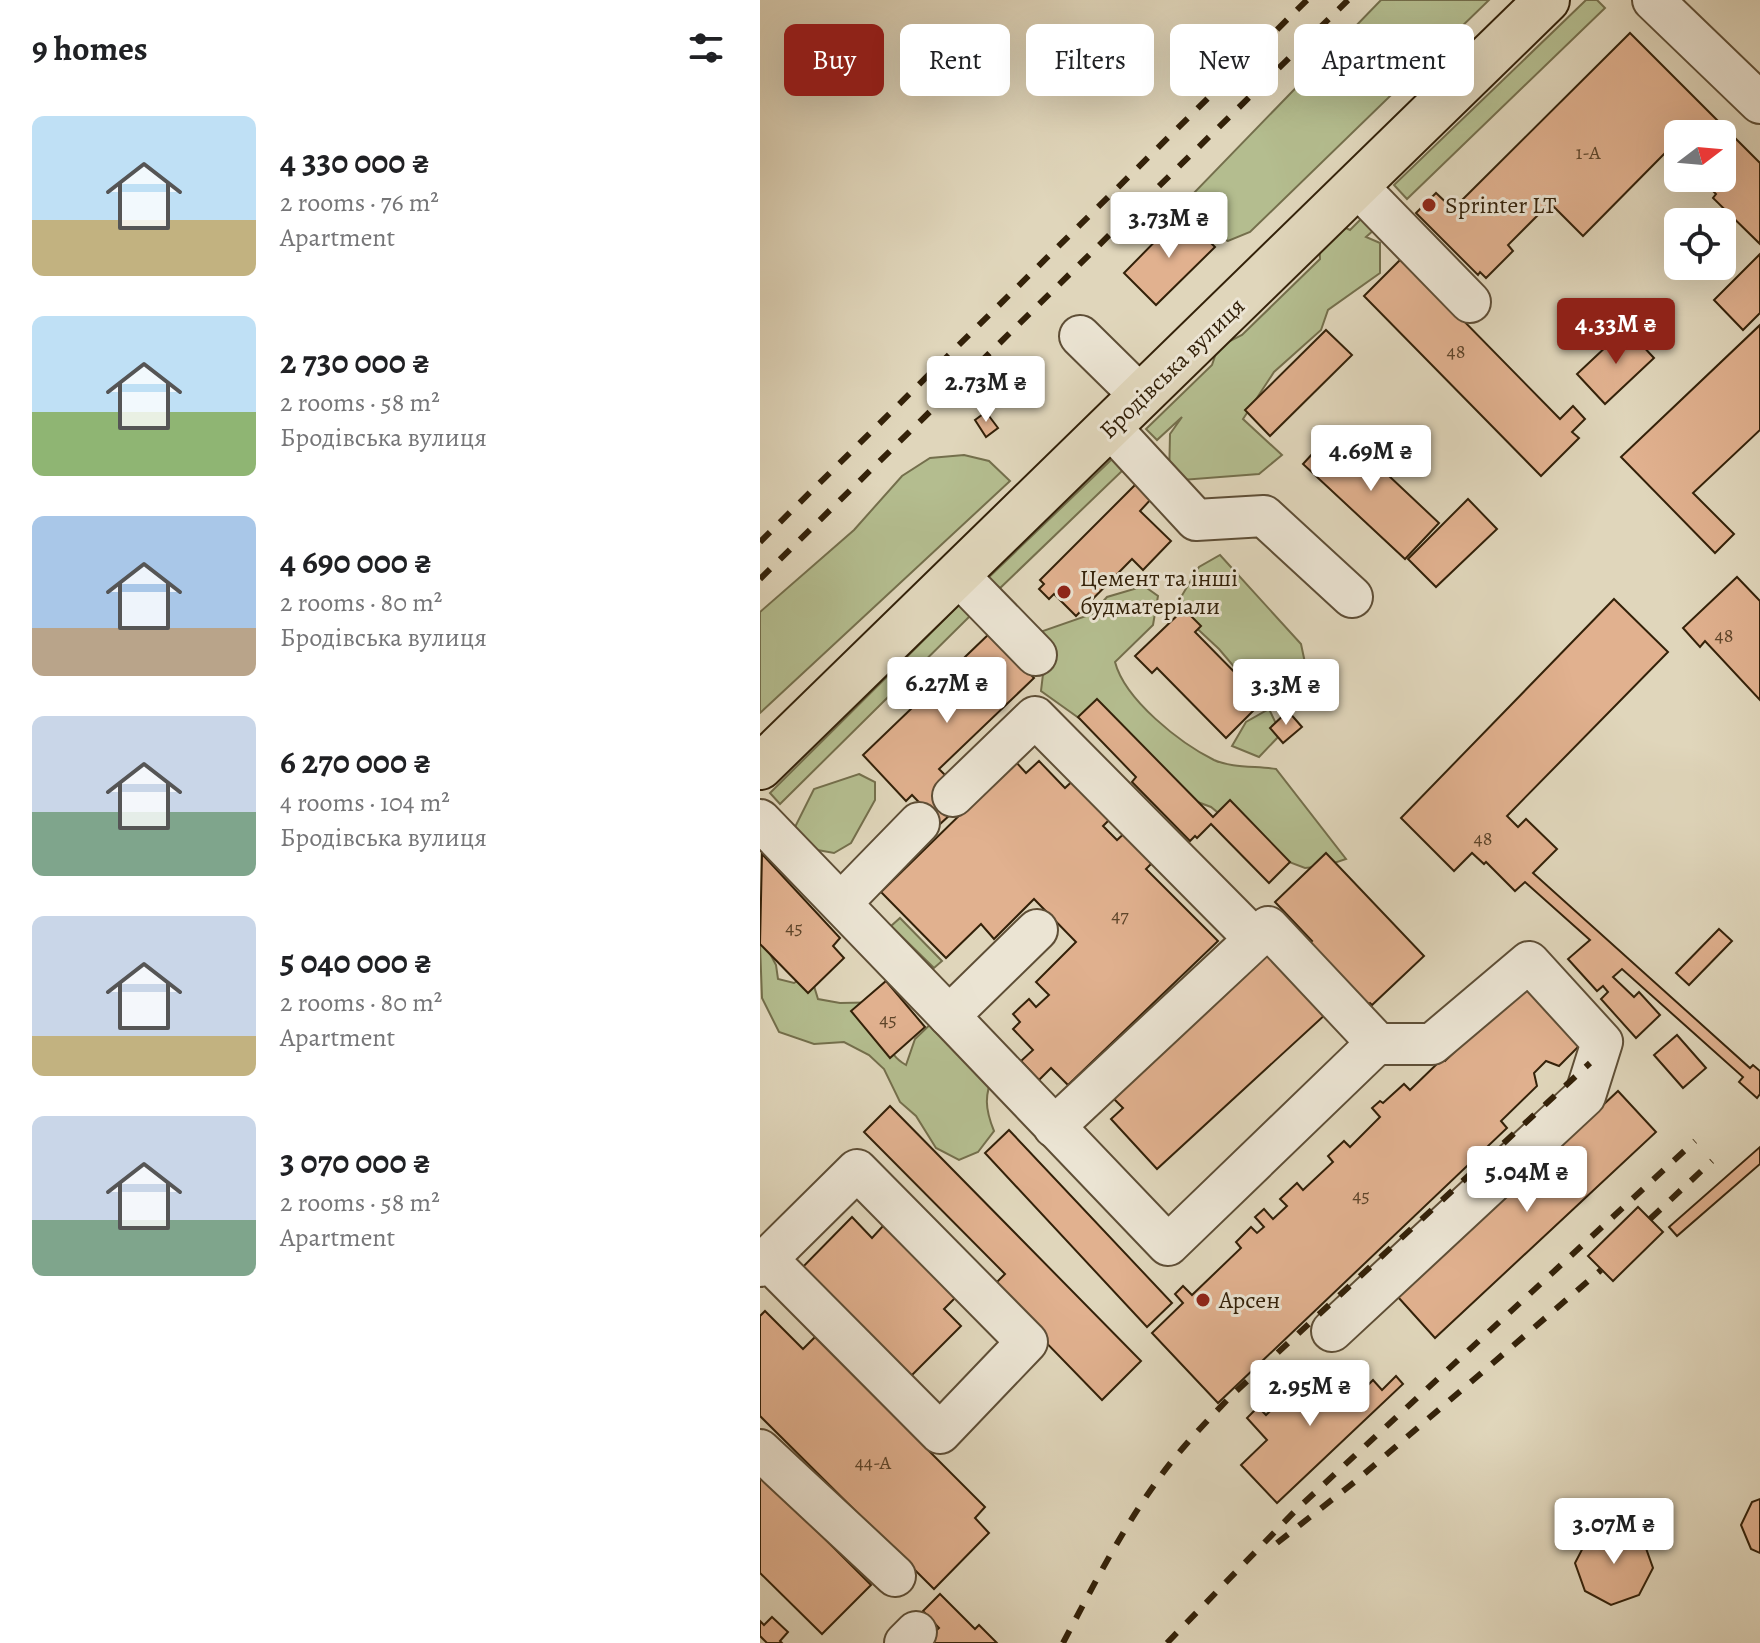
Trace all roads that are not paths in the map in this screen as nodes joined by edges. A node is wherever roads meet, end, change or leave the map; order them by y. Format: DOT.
graph roads {
  1 [pos="1547,0"];
  2 [pos="1653,0"];
  3 [pos="1760,103"];
  4 [pos="1357,186"];
  5 [pos="1470,302"];
  6 [pos="1080,336"];
  7 [pos="1142,397"];
  8 [pos="1110,427"];
  9 [pos="958,575"];
  10 [pos="1352,597"];
  11 [pos="1036,655"];
  12 [pos="760,767"];
  13 [pos="953,796"];
  14 [pos="760,820"];
  15 [pos="919,823"];
  16 [pos="841,903"];
  17 [pos="1037,930"];
  18 [pos="1255,939"];
  19 [pos="949,1016"];
  20 [pos="1378,1044"];
  21 [pos="1054,1127"];
  22 [pos="764,1262"];
  23 [pos="1332,1331"];
  24 [pos="760,1450"];
  25 [pos="895,1576"];
  1 -- 4 [label="main road, Бродівська вулиця"];
  2 -- 3 [label="street"];
  4 -- 5 [label="street"];
  4 -- 7 [label="main road, Бродівська вулиця"];
  6 -- 7 [label="street"];
  7 -- 8 [label="main road, Бродівська вулиця"];
  8 -- 9 [label="main road, Бродівська вулиця"];
  8 -- 10 [label="street"];
  9 -- 11 [label="street"];
  9 -- 12 [label="main road, Бродівська вулиця"];
  13 -- 18 [label="street"];
  14 -- 16 [label="street"];
  15 -- 16 [label="street"];
  16 -- 19 [label="street"];
  17 -- 19 [label="street"];
  18 -- 20 [label="street"];
  18 -- 21 [label="street"];
  19 -- 21 [label="street"];
  20 -- 21 [label="street"];
  20 -- 23 [label="street"];
  22 -- 22 [label="street"];
  24 -- 25 [label="street"];
}
